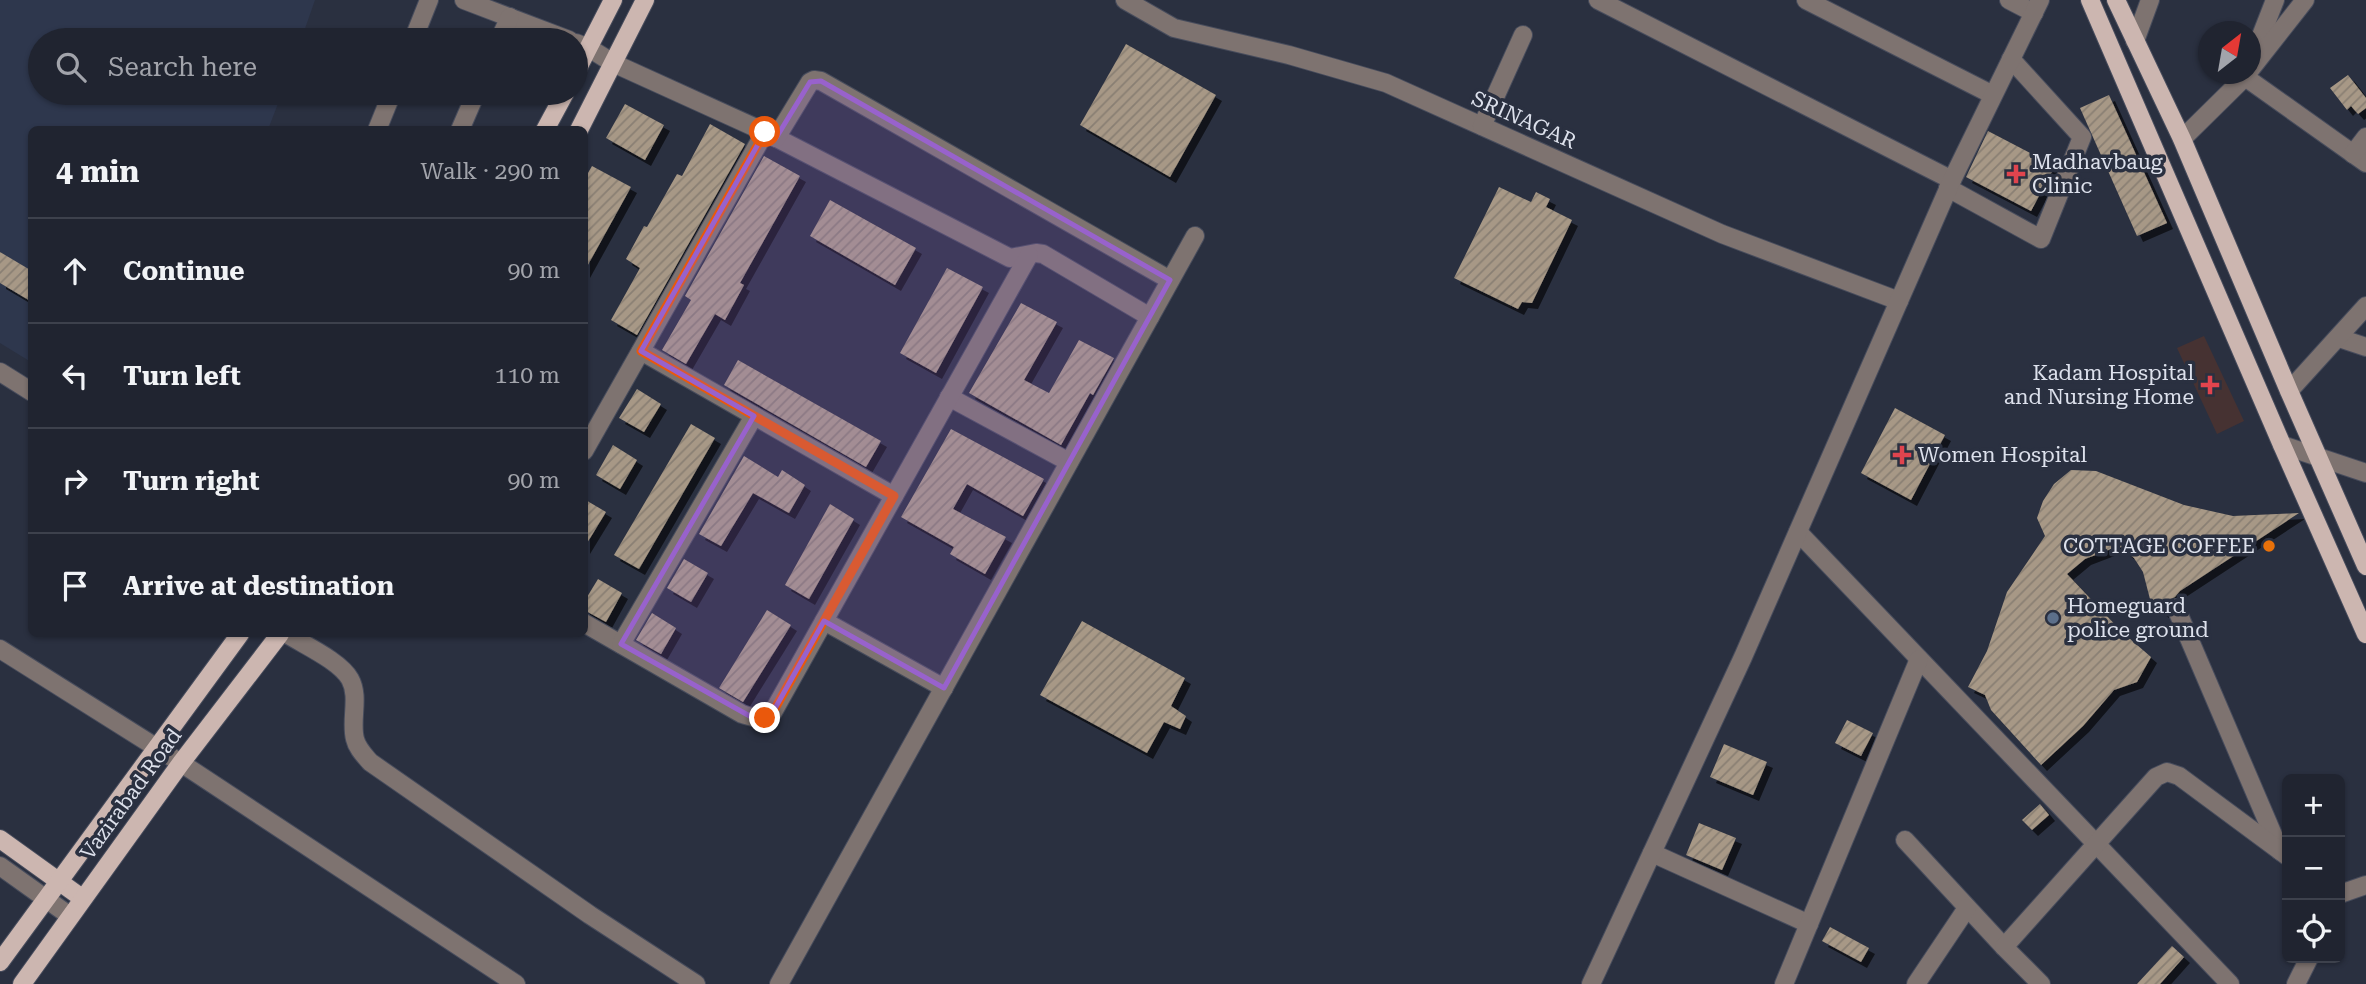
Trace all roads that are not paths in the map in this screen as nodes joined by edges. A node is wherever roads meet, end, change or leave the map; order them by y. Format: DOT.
graph roads {
  1 [pos="429,0"];
  2 [pos="464,0"];
  3 [pos="613,0"];
  4 [pos="645,0"];
  5 [pos="1125,0"];
  6 [pos="1598,0"];
  7 [pos="1806,0"];
  8 [pos="2009,0"];
  9 [pos="2090,0"];
  10 [pos="2116,0"];
  11 [pos="2150,0"];
  12 [pos="2275,0"];
  13 [pos="2305,0"];
  14 [pos="2037,7"];
  15 [pos="509,17"];
  16 [pos="418,28"];
  17 [pos="504,28"];
  18 [pos="538,28"];
  19 [pos="1523,35"];
  20 [pos="588,37"];
  21 [pos="2261,37"];
  22 [pos="2134,41"];
  23 [pos="588,49"];
  24 [pos="2261,55"];
  25 [pos="2011,59"];
  26 [pos="613,63"];
  27 [pos="2261,81"];
  28 [pos="2235,84"];
  29 [pos="1993,95"];
  30 [pos="387,105"];
  31 [pos="471,105"];
  32 [pos="559,105"];
  33 [pos="379,126"];
  34 [pos="462,126"];
  35 [pos="547,126"];
  36 [pos="581,126"];
  37 [pos="1482,126"];
  38 [pos="770,135"];
  39 [pos="2366,137"];
  40 [pos="2182,139"];
  41 [pos="2360,159"];
  42 [pos="1950,184"];
  43 [pos="1195,236"];
  44 [pos="1030,255"];
  45 [pos="1170,280"];
  46 [pos="1899,301"];
  47 [pos="2366,306"];
  48 [pos="1150,317"];
  49 [pos="2339,338"];
  50 [pos="2366,347"];
  51 [pos="641,351"];
  52 [pos="0,372"];
  53 [pos="28,390"];
  54 [pos="2288,391"];
  55 [pos="949,397"];
  56 [pos="754,416"];
  57 [pos="588,444"];
  58 [pos="2282,445"];
  59 [pos="2318,457"];
  60 [pos="1069,462"];
  61 [pos="2366,473"];
  62 [pos="894,496"];
  63 [pos="1798,532"];
  64 [pos="2366,566"];
  65 [pos="2176,608"];
  66 [pos="824,621"];
  67 [pos="588,625"];
  68 [pos="2366,634"];
  69 [pos="238,637"];
  70 [pos="277,637"];
  71 [pos="292,637"];
  72 [pos="621,644"];
  73 [pos="0,649"];
  74 [pos="1919,659"];
  75 [pos="944,688"];
  76 [pos="157,748"];
  77 [pos="181,763"];
  78 [pos="0,839"];
  79 [pos="1905,840"];
  80 [pos="2096,845"];
  81 [pos="2282,848"];
  82 [pos="2282,852"];
  83 [pos="1652,853"];
  84 [pos="0,866"];
  85 [pos="58,881"];
  86 [pos="2366,885"];
  87 [pos="2345,893"];
  88 [pos="45,898"];
  89 [pos="82,898"];
  90 [pos="1967,908"];
  91 [pos="70,915"];
  92 [pos="1809,924"];
  93 [pos="2004,947"];
  94 [pos="0,962"];
  95 [pos="2306,963"];
  96 [pos="22,984"];
  97 [pos="516,984"];
  98 [pos="696,984"];
  99 [pos="779,984"];
  100 [pos="1591,984"];
  101 [pos="1784,984"];
  102 [pos="1916,984"];
  103 [pos="2041,984"];
  104 [pos="2230,984"];
  105 [pos="2296,984"];
  1 -- 16 [label="street"];
  2 -- 15 [label="street"];
  3 -- 20 [label="main road"];
  4 -- 26 [label="main road"];
  5 -- 37 [label="street, SRINAGAR"];
  6 -- 42 [label="street"];
  7 -- 29 [label="street"];
  8 -- 14 [label="street"];
  9 -- 58 [label="main road"];
  10 -- 22 [label="main road"];
  11 -- 22 [label="street"];
  12 -- 21 [label="street"];
  13 -- 24 [label="street"];
  14 -- 25 [label="street"];
  15 -- 17 [label="street"];
  15 -- 18 [label="street"];
  19 -- 37 [label="street"];
  22 -- 40 [label="main road"];
  23 -- 26 [label="street"];
  25 -- 29 [label="street"];
  25 -- 42 [label="street"];
  26 -- 36 [label="main road"];
  26 -- 38 [label="street"];
  27 -- 41 [label="street"];
  28 -- 40 [label="street"];
  29 -- 42 [label="street"];
  30 -- 33 [label="street"];
  31 -- 34 [label="street"];
  32 -- 35 [label="main road"];
  37 -- 46 [label="street, SRINAGAR"];
  38 -- 44 [label="street"];
  38 -- 45 [label="street"];
  38 -- 51 [label="street"];
  39 -- 41 [label="street"];
  40 -- 54 [label="main road"];
  42 -- 46 [label="street"];
  43 -- 45 [label="street"];
  44 -- 48 [label="street"];
  44 -- 55 [label="street"];
  45 -- 48 [label="street"];
  46 -- 63 [label="street"];
  47 -- 49 [label="street"];
  48 -- 60 [label="street"];
  49 -- 50 [label="street"];
  49 -- 54 [label="street"];
  51 -- 56 [label="street"];
  51 -- 57 [label="street"];
  52 -- 53 [label="street"];
  54 -- 59 [label="main road"];
  55 -- 60 [label="street"];
  55 -- 62 [label="street"];
  56 -- 62 [label="street"];
  56 -- 72 [label="street"];
  58 -- 59 [label="street"];
  58 -- 68 [label="main road"];
  59 -- 61 [label="street"];
  59 -- 64 [label="main road"];
  60 -- 75 [label="street"];
  62 -- 66 [label="street"];
  63 -- 74 [label="street"];
  63 -- 83 [label="street"];
  65 -- 81 [label="street"];
  66 -- 72 [label="street"];
  66 -- 75 [label="street"];
  67 -- 72 [label="street"];
  69 -- 76 [label="main road, Vazirabad Road"];
  70 -- 77 [label="main road, Vazirabad Road"];
  71 -- 98 [label="street"];
  73 -- 76 [label="street"];
  74 -- 80 [label="street"];
  74 -- 92 [label="street"];
  75 -- 99 [label="street"];
  76 -- 77 [label="street"];
  76 -- 85 [label="main road, Vazirabad Road"];
  77 -- 89 [label="main road, Vazirabad Road"];
  77 -- 97 [label="street"];
  78 -- 85 [label="main road"];
  79 -- 90 [label="street"];
  80 -- 82 [label="street"];
  80 -- 93 [label="street"];
  80 -- 104 [label="street"];
  83 -- 92 [label="street"];
  83 -- 100 [label="street"];
  84 -- 88 [label="street"];
  85 -- 88 [label="main road, Vazirabad Road"];
  85 -- 89 [label="main road"];
  86 -- 87 [label="street"];
  88 -- 91 [label="street"];
  88 -- 94 [label="main road, Vazirabad Road"];
  89 -- 91 [label="main road, Vazirabad Road"];
  90 -- 93 [label="street"];
  90 -- 102 [label="street"];
  91 -- 96 [label="main road, Vazirabad Road"];
  92 -- 101 [label="street"];
  93 -- 103 [label="street"];
  95 -- 105 [label="street"];
}
